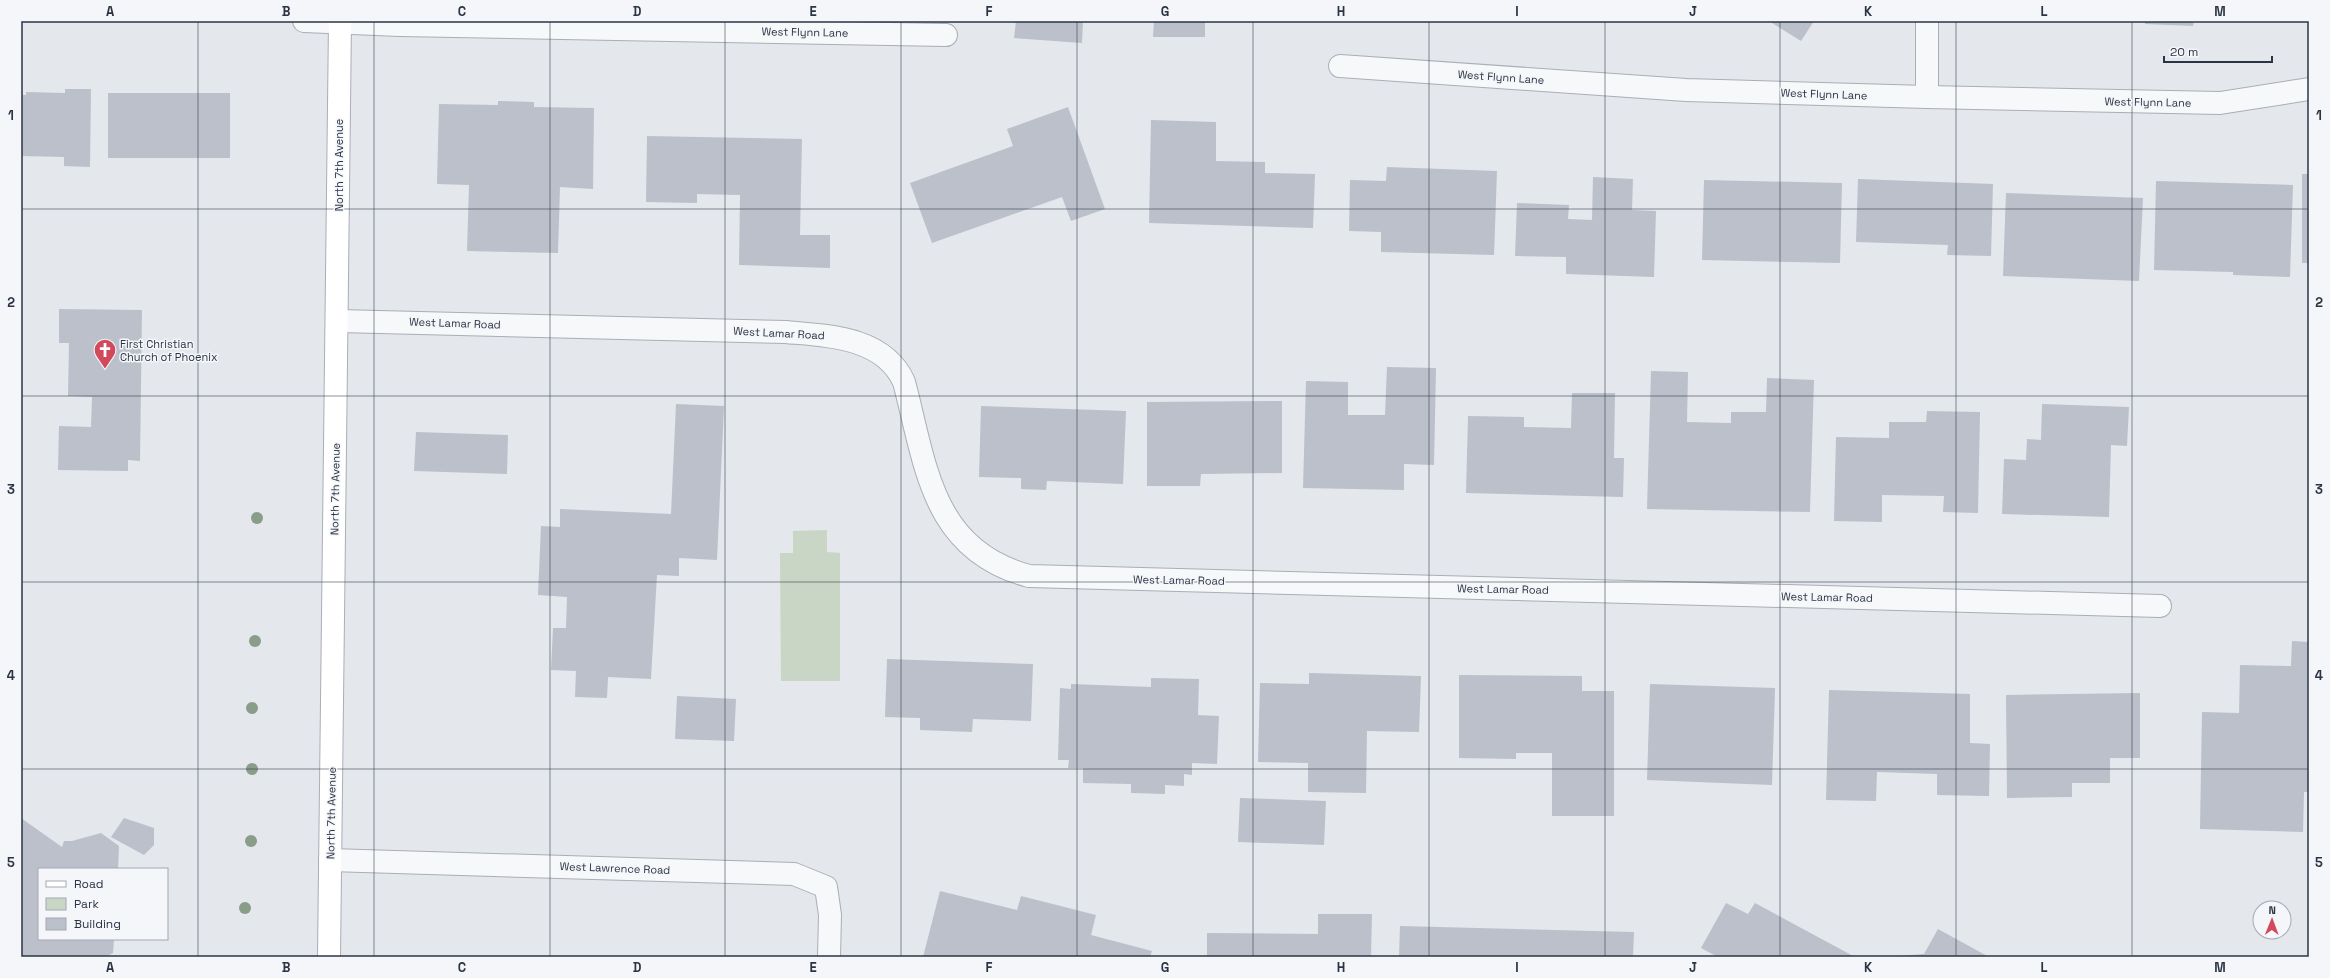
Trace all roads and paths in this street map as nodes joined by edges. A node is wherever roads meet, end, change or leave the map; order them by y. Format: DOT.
graph roads {
  1 [pos="304,21"];
  2 [pos="1927,21"];
  3 [pos="340,22"];
  4 [pos="946,35"];
  5 [pos="1340,66"];
  6 [pos="2309,89"];
  7 [pos="1927,97"];
  8 [pos="338,321"];
  9 [pos="2160,606"];
  10 [pos="330,860"];
  11 [pos="329,957"];
  12 [pos="829,957"];
  1 -- 3 [label="street, West Flynn Lane"];
  2 -- 7 [label="street"];
  3 -- 4 [label="street, West Flynn Lane"];
  3 -- 8 [label="main road, North 7th Avenue"];
  5 -- 7 [label="street, West Flynn Lane"];
  6 -- 7 [label="street, West Flynn Lane"];
  8 -- 9 [label="street, West Lamar Road"];
  8 -- 10 [label="main road, North 7th Avenue"];
  10 -- 11 [label="main road, North 7th Avenue"];
  10 -- 12 [label="street, West Lawrence Road"];
}
